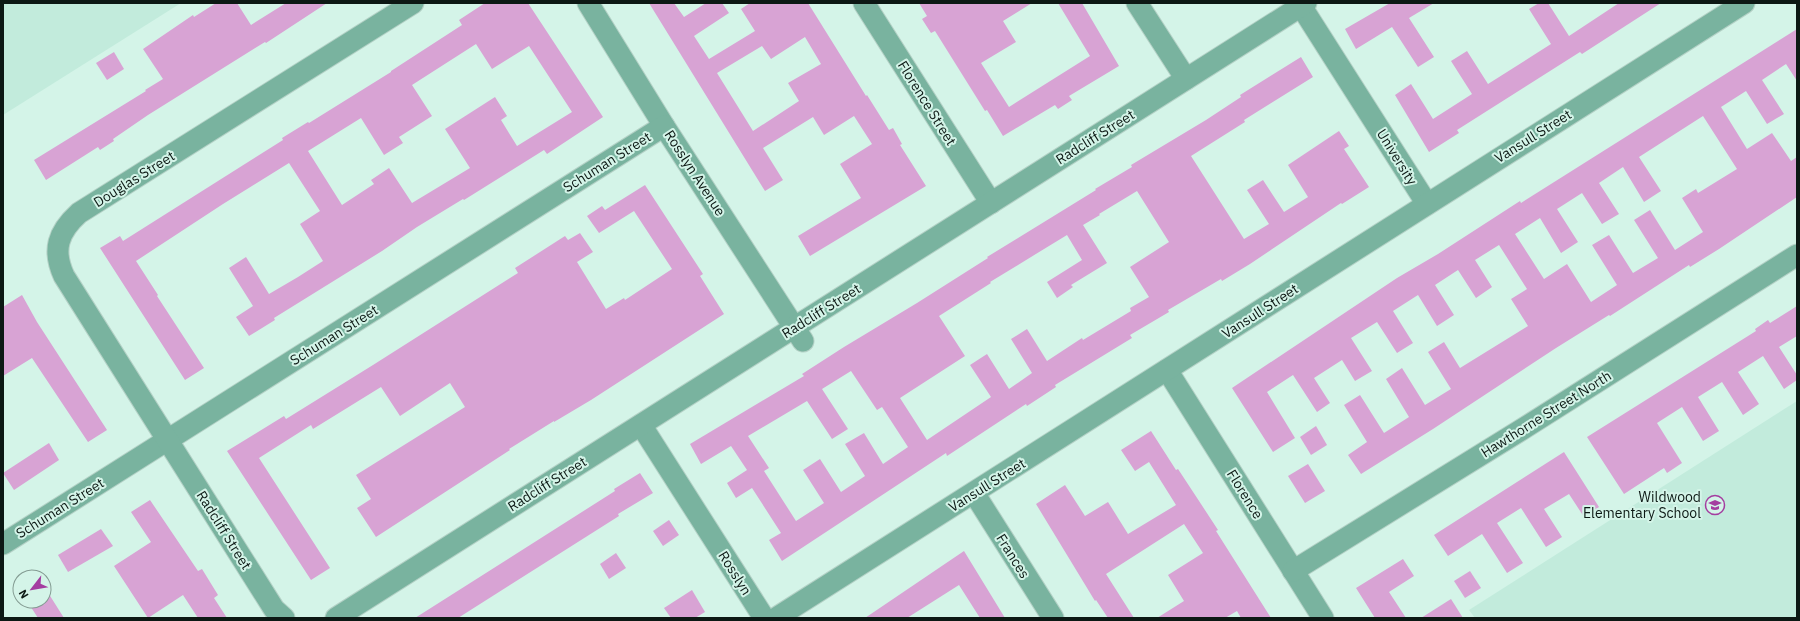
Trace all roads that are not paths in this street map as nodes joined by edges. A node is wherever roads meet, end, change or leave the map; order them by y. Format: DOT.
graph roads {
  1 [pos="413,3"];
  2 [pos="588,3"];
  3 [pos="864,3"];
  4 [pos="1137,3"];
  5 [pos="1744,3"];
  6 [pos="1304,5"];
  7 [pos="1186,80"];
  8 [pos="664,126"];
  9 [pos="991,203"];
  10 [pos="1426,204"];
  11 [pos="1797,254"];
  12 [pos="799,334"];
  13 [pos="1167,370"];
  14 [pos="641,424"];
  15 [pos="167,440"];
  16 [pos="974,493"];
  17 [pos="3,544"];
  18 [pos="1293,571"];
  19 [pos="284,618"];
  20 [pos="336,618"];
  21 [pos="764,618"];
  22 [pos="776,618"];
  23 [pos="1053,618"];
  24 [pos="1323,618"];
  1 -- 15 [label="street, Douglas Street"];
  2 -- 8 [label="street, Rosslyn Avenue"];
  3 -- 9 [label="street, Florence Street"];
  4 -- 7 [label="street"];
  5 -- 10 [label="street, Vansull Street"];
  6 -- 7 [label="street, Radcliff Street"];
  6 -- 10 [label="street, University"];
  7 -- 9 [label="street, Radcliff Street"];
  8 -- 12 [label="street, Rosslyn Avenue"];
  8 -- 15 [label="street, Schuman Street"];
  9 -- 12 [label="street, Radcliff Street"];
  10 -- 13 [label="street, Vansull Street"];
  11 -- 18 [label="street, Hawthorne Street North"];
  12 -- 14 [label="street, Radcliff Street"];
  13 -- 16 [label="street, Vansull Street"];
  13 -- 18 [label="street, Florence"];
  14 -- 20 [label="street, Radcliff Street"];
  14 -- 21 [label="street, Rosslyn"];
  15 -- 17 [label="street, Schuman Street"];
  15 -- 19 [label="street, Radcliff Street"];
  16 -- 22 [label="street, Vansull Street"];
  16 -- 23 [label="street, Frances"];
  18 -- 24 [label="street, Florence"];
}
